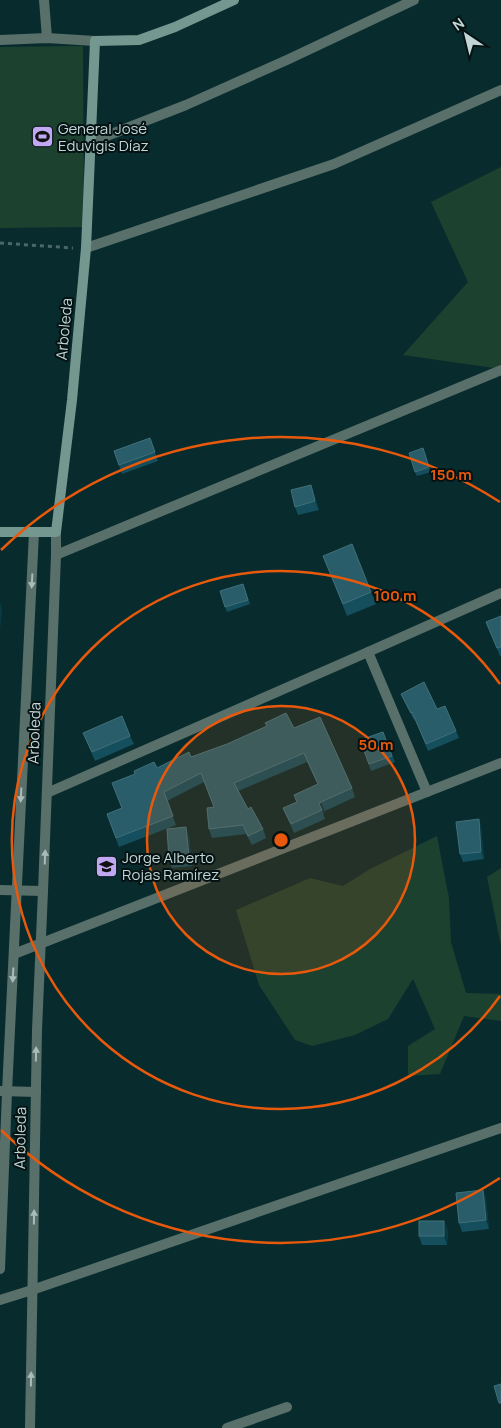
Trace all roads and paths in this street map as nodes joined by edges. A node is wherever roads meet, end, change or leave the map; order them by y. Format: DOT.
graph roads {
  1 [pos="44,0"];
  2 [pos="234,0"];
  3 [pos="414,0"];
  4 [pos="47,38"];
  5 [pos="0,40"];
  6 [pos="95,41"];
  7 [pos="501,90"];
  8 [pos="91,142"];
  9 [pos="0,243"];
  10 [pos="86,248"];
  11 [pos="501,370"];
  12 [pos="0,532"];
  13 [pos="34,532"];
  14 [pos="56,532"];
  15 [pos="56,555"];
  16 [pos="501,593"];
  17 [pos="368,652"];
  18 [pos="501,763"];
  19 [pos="427,792"];
  20 [pos="47,793"];
  21 [pos="0,890"];
  22 [pos="17,890"];
  23 [pos="44,891"];
  24 [pos="41,944"];
  25 [pos="14,954"];
  26 [pos="3,1091"];
  27 [pos="36,1092"];
  28 [pos="501,1128"];
  29 [pos="0,1270"];
  30 [pos="32,1290"];
  31 [pos="0,1300"];
  32 [pos="287,1407"];
  33 [pos="30,1428"];
  34 [pos="227,1428"];
  1 -- 4 [label="street"];
  2 -- 6 [label="street"];
  3 -- 8 [label="street"];
  4 -- 5 [label="street"];
  4 -- 6 [label="street"];
  6 -- 8 [label="street, Arboleda"];
  7 -- 10 [label="street"];
  8 -- 10 [label="street, Arboleda"];
  9 -- 10 [label="path"];
  10 -- 14 [label="street, Arboleda"];
  11 -- 15 [label="street"];
  12 -- 13 [label="street"];
  13 -- 14 [label="street"];
  13 -- 22 [label="street, Arboleda, one-way"];
  14 -- 15 [label="street, Arboleda"];
  15 -- 20 [label="street, Arboleda"];
  16 -- 17 [label="street"];
  17 -- 19 [label="street"];
  17 -- 20 [label="street"];
  18 -- 19 [label="street"];
  19 -- 24 [label="street"];
  23 -- 20 [label="street, Arboleda, one-way"];
  21 -- 22 [label="street"];
  22 -- 23 [label="street"];
  22 -- 25 [label="street, Arboleda"];
  23 -- 24 [label="street, Arboleda"];
  24 -- 25 [label="street"];
  27 -- 24 [label="street, Arboleda, one-way"];
  25 -- 26 [label="street, Arboleda, one-way"];
  26 -- 27 [label="street"];
  26 -- 29 [label="street, Arboleda"];
  30 -- 27 [label="street, Arboleda, one-way"];
  28 -- 30 [label="street"];
  30 -- 31 [label="street"];
  33 -- 30 [label="street, Arboleda, one-way"];
  32 -- 34 [label="street"];
}
